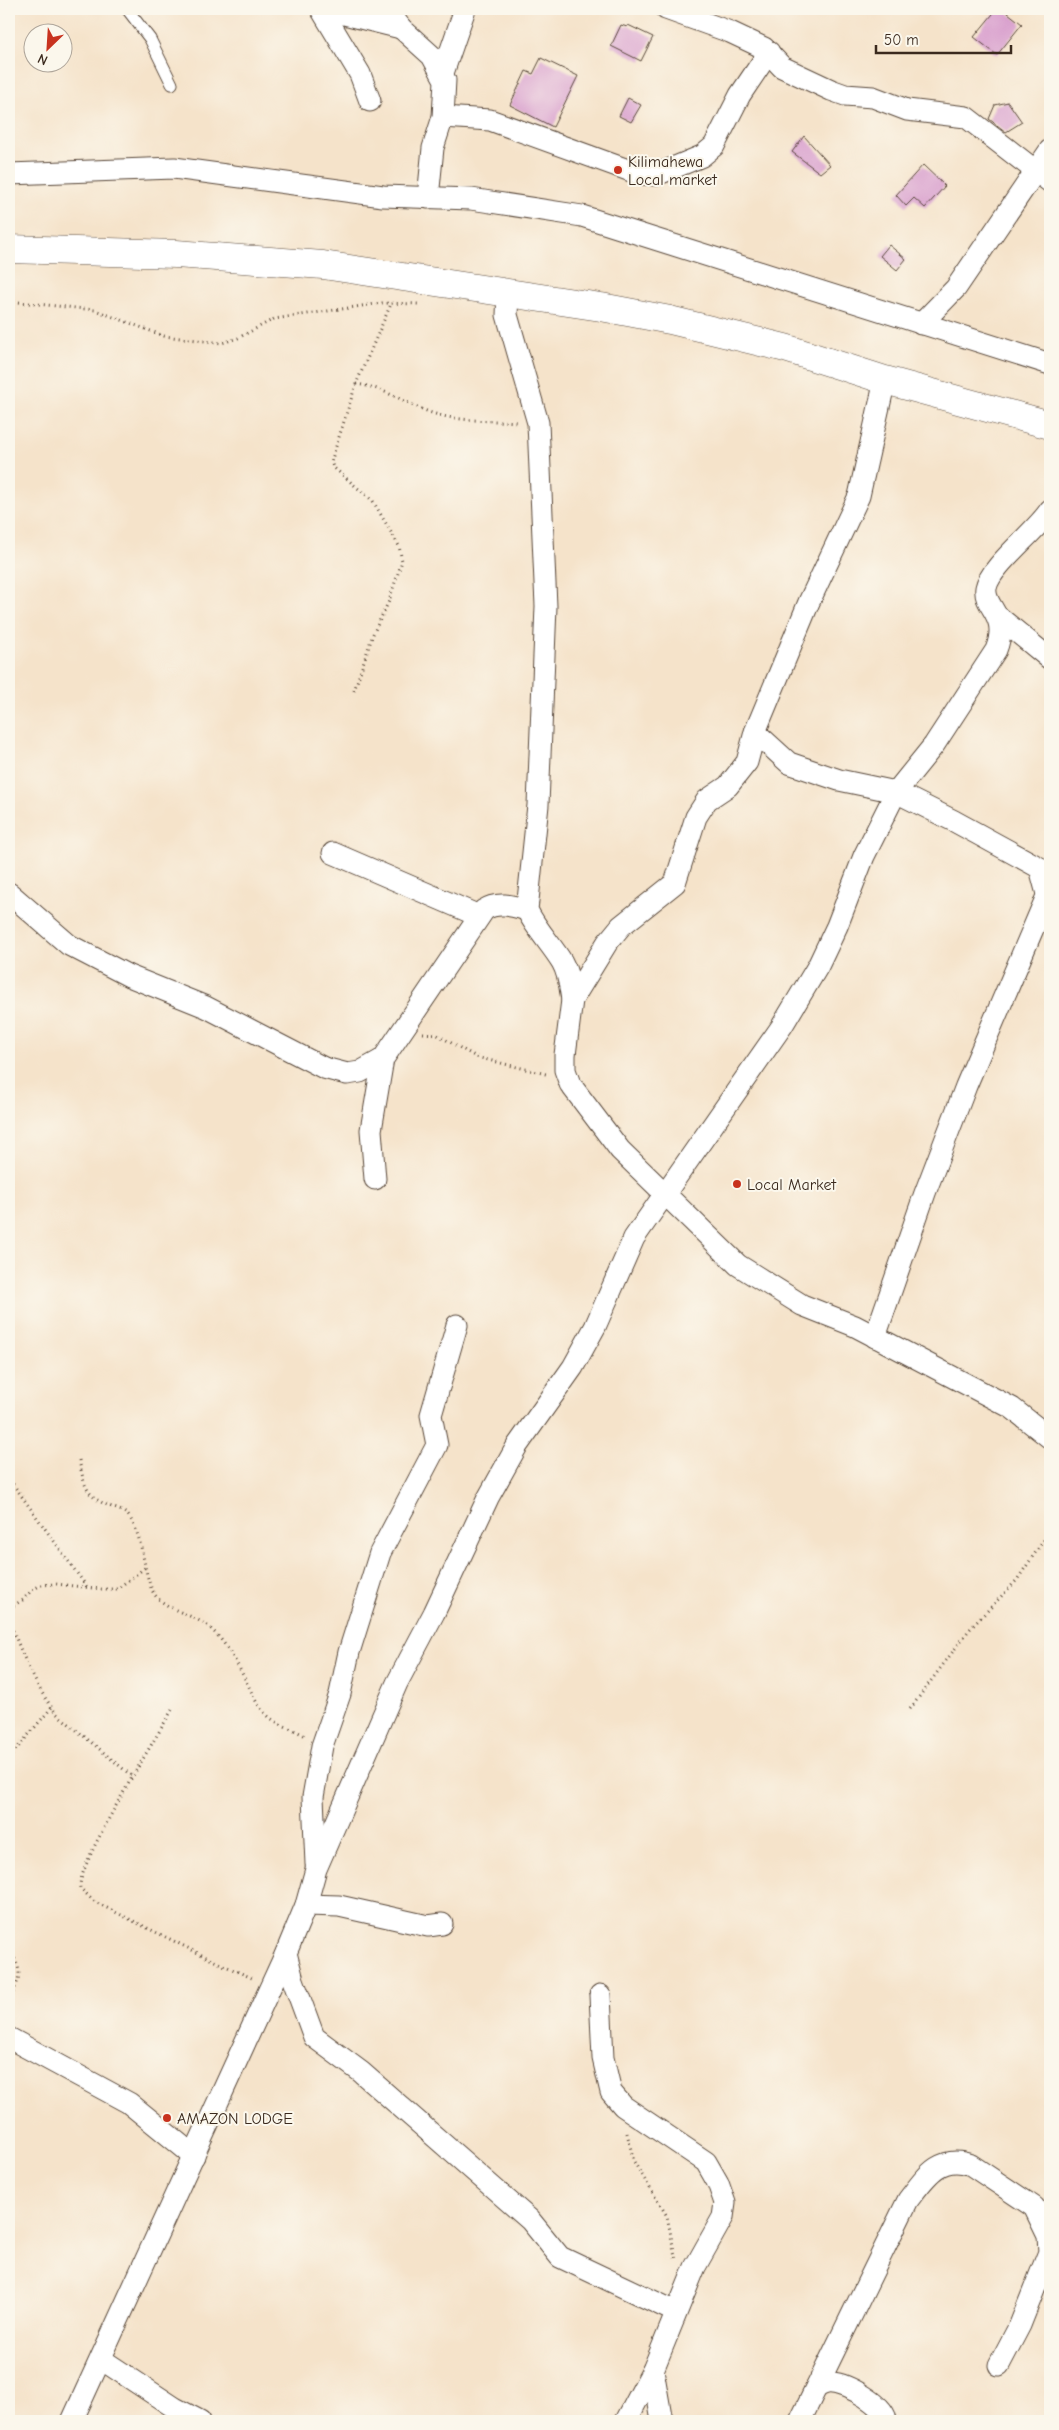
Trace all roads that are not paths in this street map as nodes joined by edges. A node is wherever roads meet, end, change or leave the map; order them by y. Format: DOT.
graph roads {
  1 [pos="127,9"];
  2 [pos="322,9"];
  3 [pos="387,9"];
  4 [pos="465,9"];
  5 [pos="666,9"];
  6 [pos="401,28"];
  7 [pos="769,52"];
  8 [pos="443,73"];
  9 [pos="172,84"];
  10 [pos="370,101"];
  11 [pos="443,117"];
  12 [pos="1050,150"];
  13 [pos="9,174"];
  14 [pos="1044,177"];
  15 [pos="428,198"];
  16 [pos="9,249"];
  17 [pos="508,292"];
  18 [pos="921,324"];
  19 [pos="1050,364"];
  20 [pos="885,380"];
  21 [pos="1050,425"];
  22 [pos="1050,510"];
  23 [pos="1000,618"];
  24 [pos="1050,659"];
  25 [pos="755,732"];
  26 [pos="896,792"];
  27 [pos="333,853"];
  28 [pos="1049,891"];
  29 [pos="9,893"];
  30 [pos="527,910"];
  31 [pos="479,916"];
  32 [pos="572,1000"];
  33 [pos="388,1051"];
  34 [pos="375,1179"];
  35 [pos="665,1192"];
  36 [pos="457,1325"];
  37 [pos="875,1337"];
  38 [pos="1050,1438"];
  39 [pos="316,1869"];
  40 [pos="306,1905"];
  41 [pos="442,1924"];
  42 [pos="286,1952"];
  43 [pos="600,1995"];
  44 [pos="9,2038"];
  45 [pos="194,2156"];
  46 [pos="679,2304"];
  47 [pos="101,2359"];
  48 [pos="999,2365"];
  49 [pos="653,2370"];
  50 [pos="817,2387"];
  51 [pos="72,2421"];
  52 [pos="200,2421"];
  53 [pos="626,2421"];
  54 [pos="662,2421"];
  55 [pos="800,2421"];
  56 [pos="886,2421"];
  1 -- 9 [label="lane"];
  2 -- 6 [label="street"];
  2 -- 10 [label="street"];
  3 -- 6 [label="street"];
  4 -- 8 [label="street"];
  5 -- 7 [label="street"];
  6 -- 8 [label="street"];
  7 -- 11 [label="street"];
  7 -- 14 [label="street"];
  8 -- 11 [label="street"];
  11 -- 15 [label="street"];
  12 -- 14 [label="street"];
  13 -- 15 [label="street"];
  14 -- 18 [label="street"];
  15 -- 18 [label="street"];
  16 -- 17 [label="main road"];
  17 -- 20 [label="main road"];
  17 -- 30 [label="street"];
  18 -- 19 [label="street"];
  20 -- 21 [label="main road"];
  20 -- 25 [label="street"];
  22 -- 23 [label="street"];
  23 -- 24 [label="street"];
  23 -- 26 [label="street"];
  25 -- 26 [label="street"];
  25 -- 32 [label="street"];
  26 -- 28 [label="street"];
  26 -- 35 [label="street"];
  27 -- 31 [label="street"];
  28 -- 37 [label="street"];
  29 -- 33 [label="street"];
  30 -- 31 [label="street"];
  30 -- 32 [label="street"];
  31 -- 33 [label="street"];
  32 -- 35 [label="street"];
  33 -- 34 [label="street"];
  35 -- 37 [label="street"];
  35 -- 39 [label="street"];
  36 -- 39 [label="street"];
  37 -- 38 [label="street"];
  39 -- 40 [label="street"];
  40 -- 41 [label="street"];
  40 -- 42 [label="street"];
  42 -- 45 [label="street"];
  42 -- 46 [label="street"];
  43 -- 46 [label="street"];
  44 -- 45 [label="street"];
  45 -- 47 [label="street"];
  46 -- 49 [label="street"];
  47 -- 51 [label="street"];
  47 -- 52 [label="street"];
  48 -- 50 [label="street"];
  49 -- 53 [label="street"];
  49 -- 54 [label="street"];
  50 -- 55 [label="street"];
  50 -- 56 [label="street"];
}
